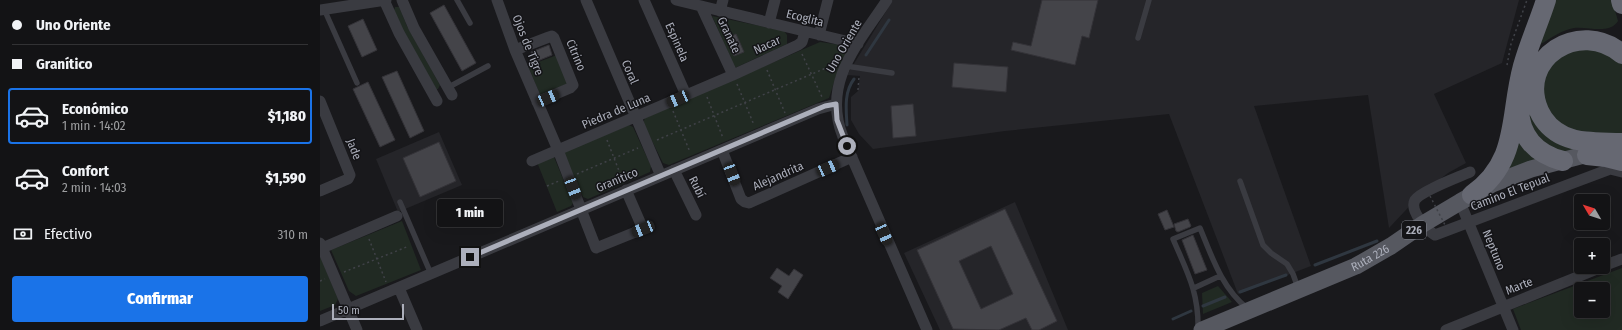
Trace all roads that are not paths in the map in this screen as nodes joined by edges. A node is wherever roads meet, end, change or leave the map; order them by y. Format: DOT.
graph roads {
  1 [pos="384,0"];
  2 [pos="402,0"];
  3 [pos="457,0"];
  4 [pos="497,0"];
  5 [pos="586,0"];
  6 [pos="644,0"];
  7 [pos="676,0"];
  8 [pos="774,0"];
  9 [pos="828,0"];
  10 [pos="887,0"];
  11 [pos="1149,0"];
  12 [pos="1546,0"];
  13 [pos="1621,0"];
  14 [pos="1622,4"];
  15 [pos="722,5"];
  16 [pos="702,6"];
  17 [pos="322,9"];
  18 [pos="470,23"];
  19 [pos="769,23"];
  20 [pos="805,32"];
  21 [pos="819,35"];
  22 [pos="1138,38"];
  23 [pos="858,44"];
  24 [pos="515,50"];
  25 [pos="1622,54"];
  26 [pos="488,66"];
  27 [pos="846,66"];
  28 [pos="892,73"];
  29 [pos="733,75"];
  30 [pos="357,83"];
  31 [pos="450,91"];
  32 [pos="1518,91"];
  33 [pos="686,95"];
  34 [pos="320,101"];
  35 [pos="537,102"];
  36 [pos="836,104"];
  37 [pos="635,117"];
  38 [pos="1622,144"];
  39 [pos="724,148"];
  40 [pos="558,150"];
  41 [pos="1587,155"];
  42 [pos="852,157"];
  43 [pos="532,161"];
  44 [pos="1563,161"];
  45 [pos="1616,165"];
  46 [pos="674,170"];
  47 [pos="1470,172"];
  48 [pos="1622,172"];
  49 [pos="661,176"];
  50 [pos="1240,181"];
  51 [pos="626,190"];
  52 [pos="320,191"];
  53 [pos="1466,198"];
  54 [pos="400,202"];
  55 [pos="581,210"];
  56 [pos="696,214"];
  57 [pos="397,216"];
  58 [pos="1469,222"];
  59 [pos="1423,224"];
  60 [pos="321,247"];
  61 [pos="1622,259"];
  62 [pos="1610,264"];
  63 [pos="431,274"];
  64 [pos="1584,274"];
  65 [pos="1220,276"];
  66 [pos="1194,288"];
  67 [pos="394,290"];
  68 [pos="1299,290"];
  69 [pos="1504,306"];
  70 [pos="348,309"];
  71 [pos="1250,310"];
  72 [pos="320,321"];
  73 [pos="357,330"];
  74 [pos="417,330"];
  75 [pos="927,330"];
  76 [pos="1198,330"];
  77 [pos="1203,330"];
  78 [pos="1446,330"];
  79 [pos="1513,330"];
  1 -- 17 [label="street"];
  1 -- 31 [label="street"];
  2 -- 31 [label="street"];
  3 -- 18 [label="lane"];
  4 -- 24 [label="street, Ojos de Tigre"];
  5 -- 37 [label="street, Coral"];
  6 -- 33 [label="street, Espinela"];
  7 -- 16 [label="street, Ecoglita"];
  8 -- 19 [label="street"];
  9 -- 21 [label="street"];
  10 -- 23 [label="street, Uno Oriente"];
  11 -- 22 [label="lane"];
  12 -- 32 [label="highway"];
  13 -- 14 [label="highway"];
  15 -- 16 [label="street, Ecoglita"];
  15 -- 19 [label="street, Ecoglita"];
  16 -- 29 [label="street, Granate"];
  17 -- 30 [label="lane"];
  19 -- 20 [label="street, Ecoglita"];
  20 -- 21 [label="street, Ecoglita"];
  20 -- 29 [label="street, Nacar"];
  21 -- 23 [label="street, Ecoglita"];
  23 -- 27 [label="street, Uno Oriente"];
  24 -- 35 [label="street, Ojos de Tigre"];
  24 -- 35 [label="street, Citrino"];
  25 -- 38 [label="highway"];
  26 -- 31 [label="lane"];
  27 -- 28 [label="lane"];
  27 -- 36 [label="street, Uno Oriente"];
  29 -- 33 [label="street, Piedra de Luna"];
  32 -- 44 [label="highway"];
  32 -- 53 [label="highway"];
  33 -- 37 [label="street, Piedra de Luna"];
  34 -- 52 [label="street, Jade"];
  35 -- 40 [label="street, Ojos de Tigre"];
  36 -- 39 [label="street, Granítico"];
  36 -- 42 [label="street, Uno Oriente"];
  37 -- 40 [label="street, Piedra de Luna"];
  37 -- 49 [label="street, Coral"];
  38 -- 41 [label="main road, Ruta 226 / 226"];
  39 -- 42 [label="street, Alejandrita"];
  39 -- 46 [label="street, Granítico"];
  40 -- 43 [label="street, Piedra de Luna"];
  40 -- 55 [label="street, Ojos de Tigre"];
  41 -- 44 [label="main road, Ruta 226 / 226"];
  41 -- 45 [label="highway"];
  42 -- 75 [label="street, Uno Oriente"];
  44 -- 53 [label="main road, Ruta 226 / 226"];
  45 -- 48 [label="street"];
  45 -- 58 [label="street, Camino El Tepual"];
  46 -- 49 [label="street, Granítico"];
  46 -- 56 [label="street, Rubí"];
  47 -- 59 [label="street"];
  49 -- 51 [label="street, Granítico"];
  50 -- 68 [label="lane"];
  51 -- 55 [label="street, Granítico"];
  51 -- 55 [label="street, Ojos de Tigre"];
  53 -- 58 [label="street, Neptuno"];
  53 -- 59 [label="main road, Ruta 226 / 226"];
  54 -- 63 [label="lane"];
  55 -- 63 [label="street, Granítico"];
  57 -- 60 [label="street"];
  58 -- 59 [label="street, Camino El Tepual"];
  58 -- 69 [label="street, Neptuno"];
  59 -- 68 [label="main road, Ruta 226 / 226"];
  60 -- 70 [label="street"];
  61 -- 62 [label="street, Marte"];
  63 -- 67 [label="street, Granítico"];
  64 -- 69 [label="street, Marte"];
  65 -- 66 [label="lane"];
  65 -- 66 [label="lane"];
  65 -- 71 [label="lane"];
  66 -- 76 [label="lane"];
  67 -- 70 [label="street, Granítico"];
  67 -- 74 [label="street"];
  68 -- 71 [label="main road, Ruta 226 / 226"];
  69 -- 78 [label="street, Marte"];
  69 -- 79 [label="street, Neptuno"];
  70 -- 72 [label="street, Granítico"];
  70 -- 73 [label="street"];
  71 -- 77 [label="main road, Ruta 226 / 226"];
}
